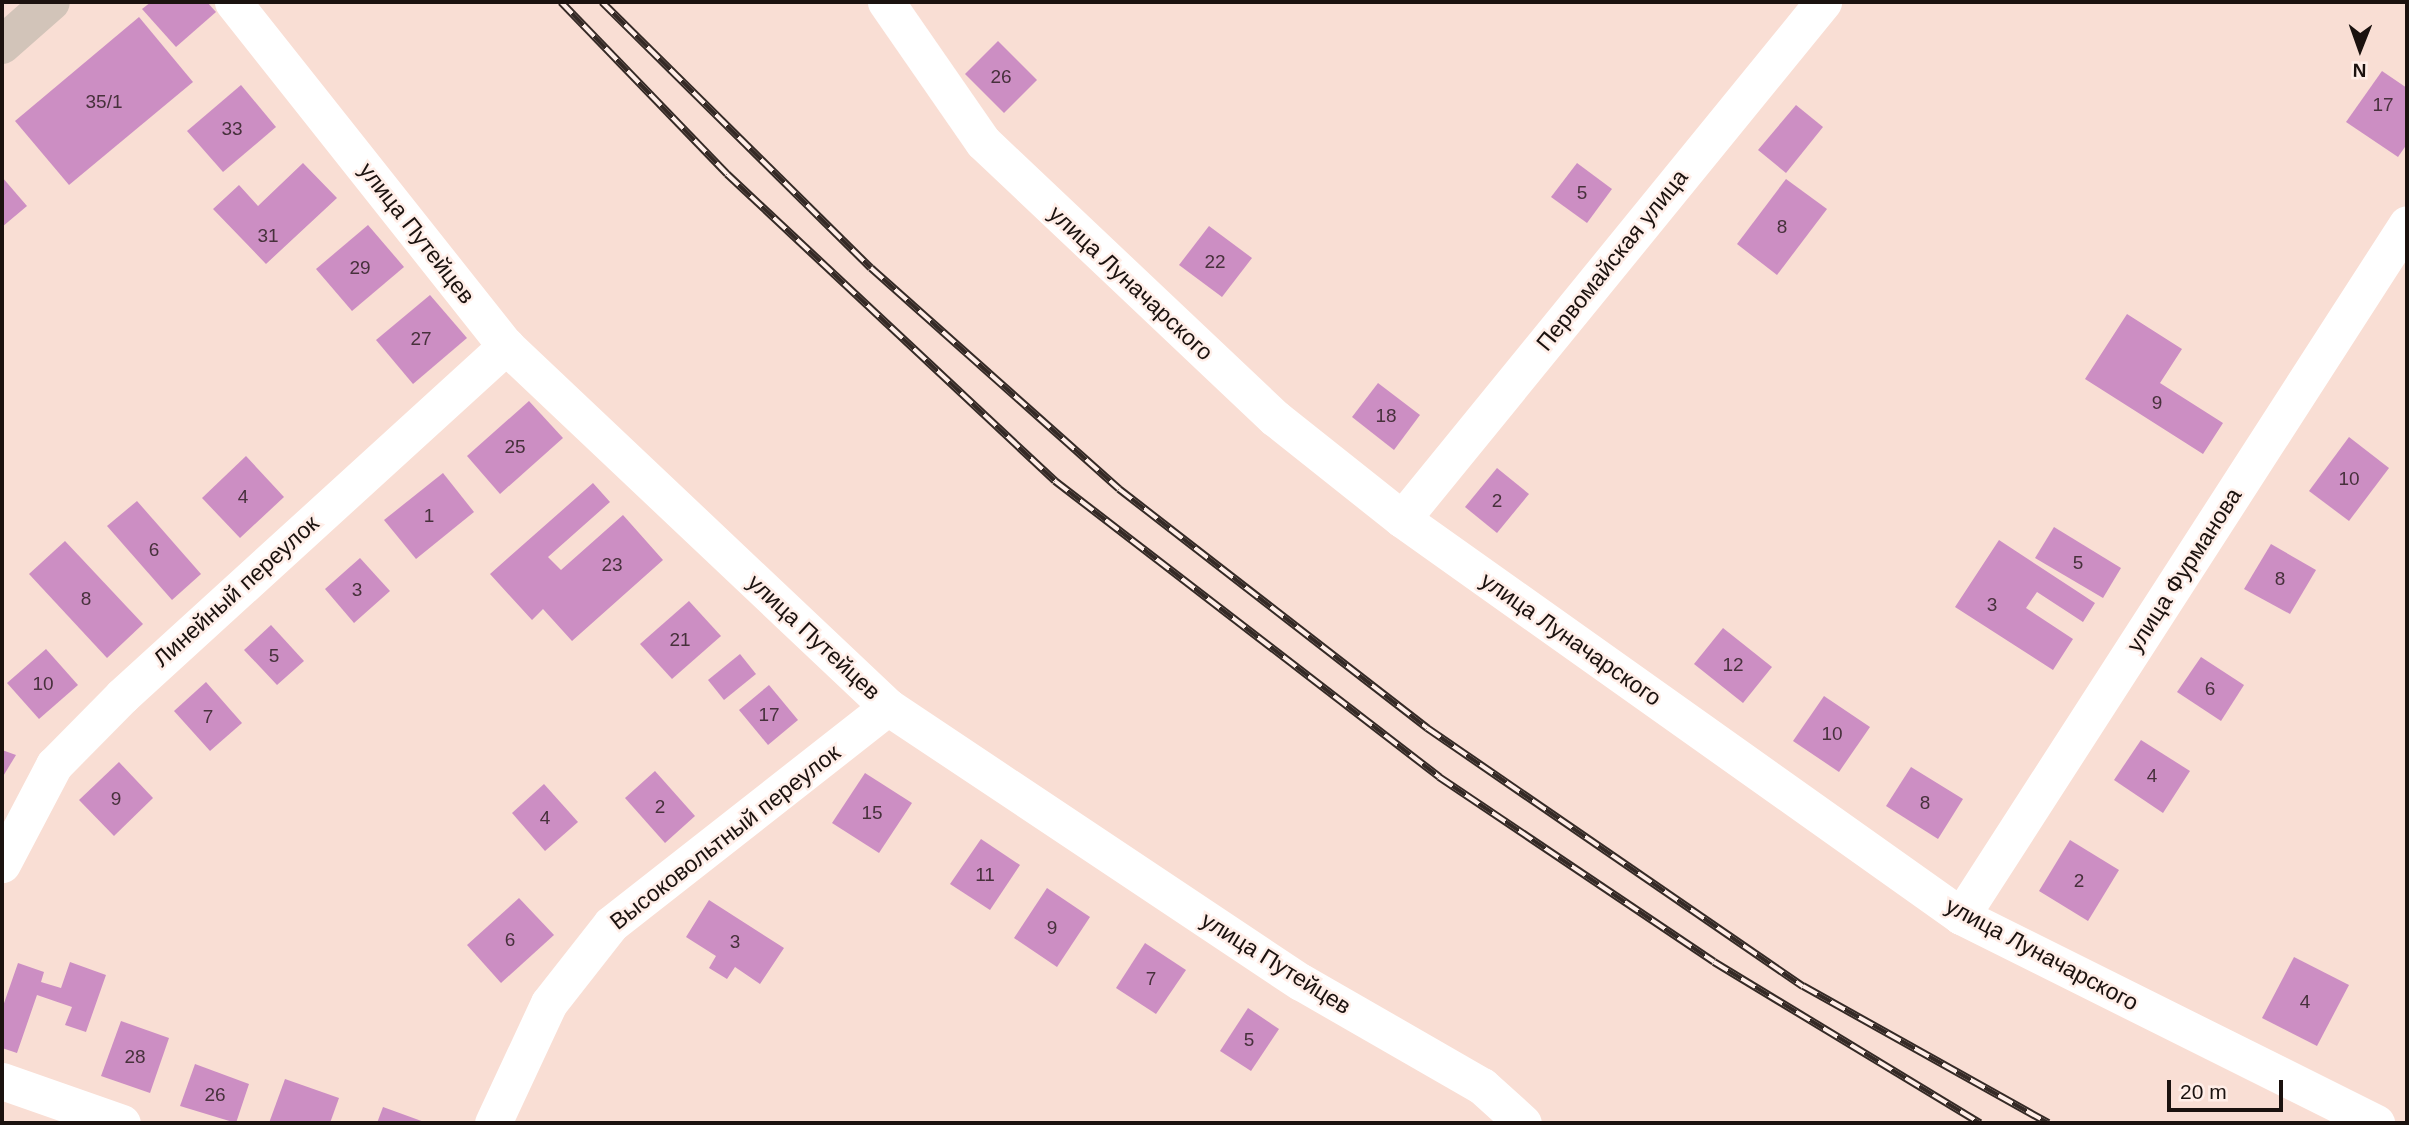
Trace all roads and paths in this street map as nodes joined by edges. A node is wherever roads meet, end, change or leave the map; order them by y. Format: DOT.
graph roads {
  1 [pos="51,2"];
  2 [pos="233,2"];
  3 [pos="1823,2"];
  4 [pos="889,3"];
  5 [pos="2,45"];
  6 [pos="2407,224"];
  7 [pos="506,346"];
  8 [pos="1402,519"];
  9 [pos="888,707"];
  10 [pos="2,864"];
  11 [pos="1961,916"];
  12 [pos="2,1081"];
  13 [pos="122,1123"];
  14 [pos="493,1123"];
  15 [pos="1523,1123"];
  16 [pos="2376,1123"];
  1 -- 5 [label="main road"];
  2 -- 7 [label="street, улица Путейцев"];
  3 -- 8 [label="street, Первомайская улица"];
  4 -- 8 [label="street, улица Луначарского"];
  6 -- 11 [label="street, улица Фурманова"];
  7 -- 9 [label="street, улица Путейцев"];
  7 -- 10 [label="street, Линейный переулок"];
  8 -- 11 [label="street, улица Луначарского"];
  9 -- 14 [label="street, Высоковольтный переулок"];
  9 -- 15 [label="street, улица Путейцев"];
  11 -- 16 [label="street, улица Луначарского"];
  12 -- 13 [label="street"];
}
